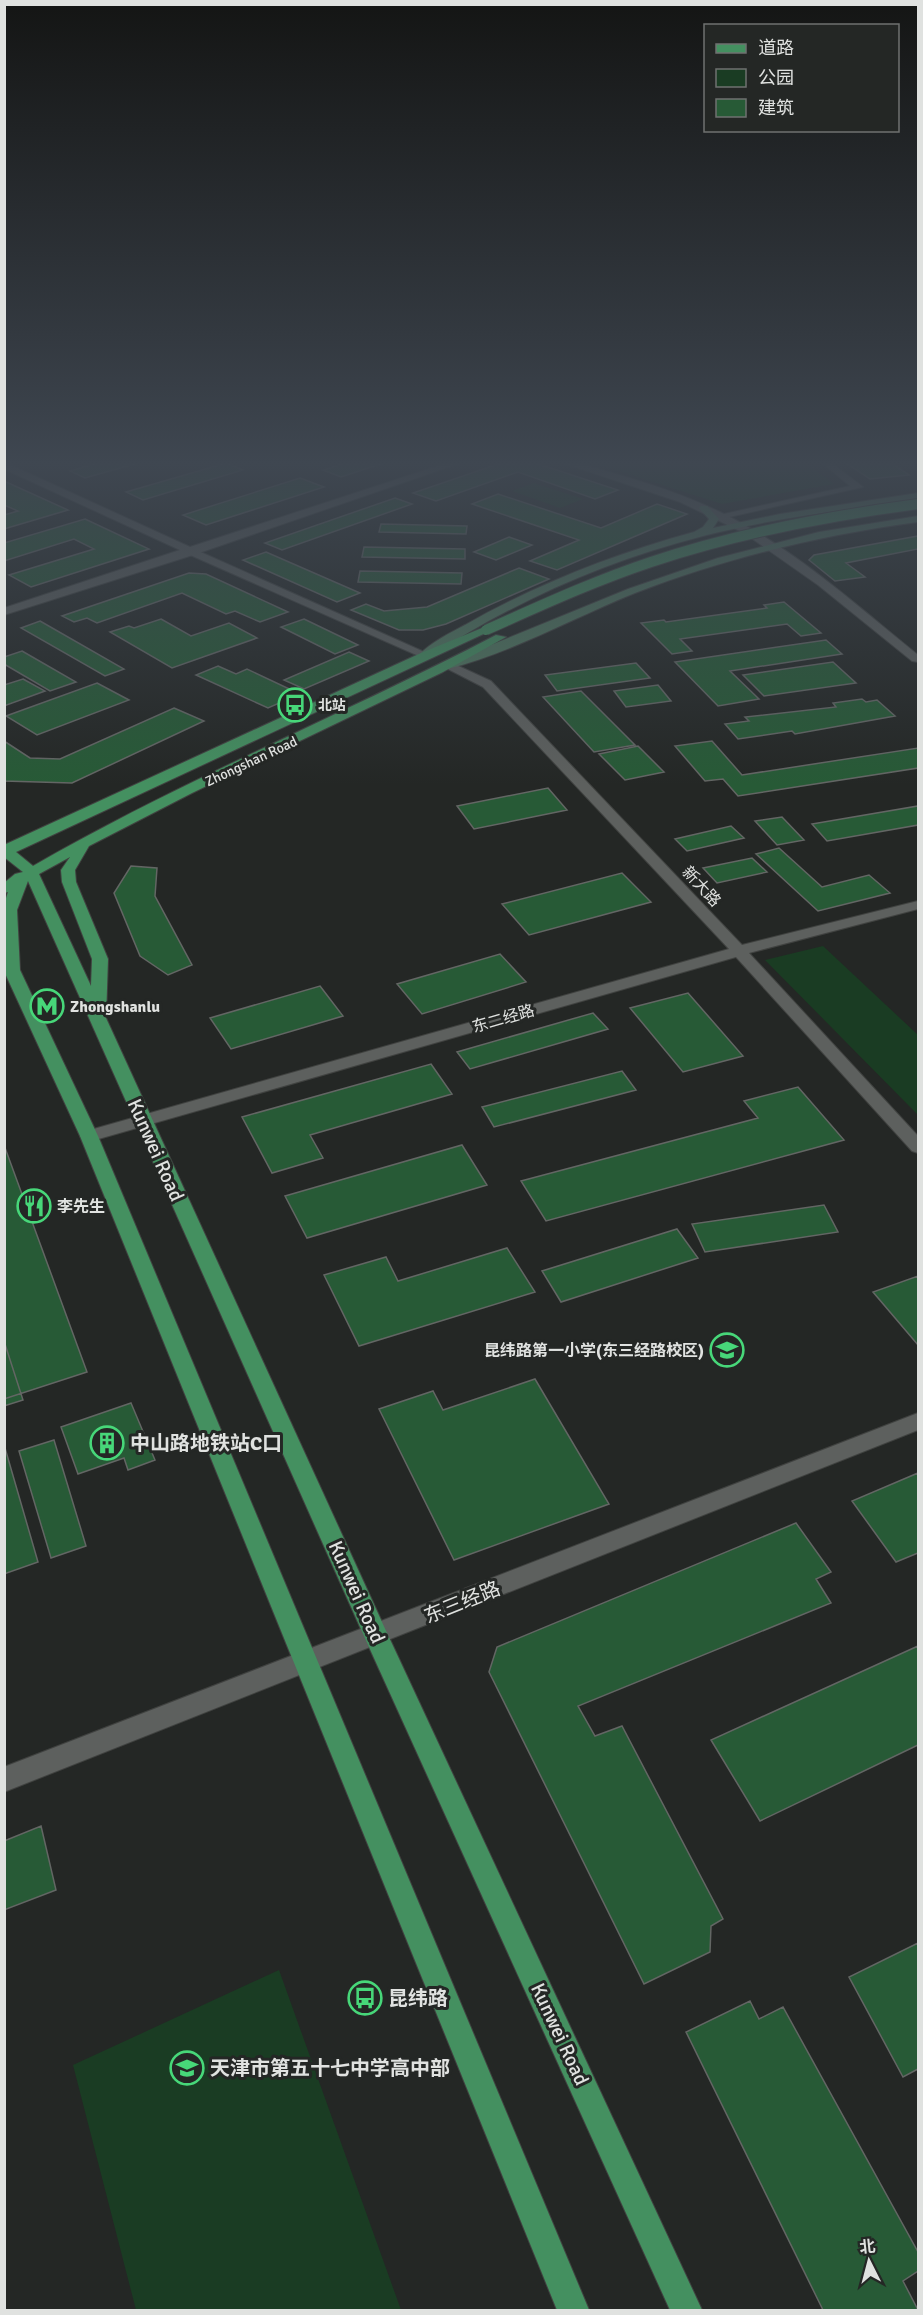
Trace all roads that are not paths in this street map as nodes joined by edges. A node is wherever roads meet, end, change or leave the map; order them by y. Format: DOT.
graph roads {
  1 [pos="139,569"];
  2 [pos="231,569"];
  3 [pos="597,569"];
  4 [pos="633,569"];
  5 [pos="659,569"];
  6 [pos="696,569"];
  7 [pos="800,569"];
  8 [pos="4,612"];
  9 [pos="425,655"];
  10 [pos="916,658"];
  11 [pos="448,666"];
  12 [pos="95,809"];
  13 [pos="92,840"];
  14 [pos="5,851"];
  15 [pos="24,872"];
  16 [pos="4,889"];
  17 [pos="918,905"];
  18 [pos="739,951"];
  19 [pos="7,963"];
  20 [pos="98,1020"];
  21 [pos="143,1121"];
  22 [pos="89,1136"];
  23 [pos="918,1147"];
  24 [pos="918,1421"];
  25 [pos="376,1636"];
  26 [pos="306,1661"];
  27 [pos="4,1780"];
  28 [pos="573,2310"];
  29 [pos="686,2310"];
  1 -- 8 [label="street"];
  2 -- 9 [label="street"];
  3 -- 9 [label="main road"];
  4 -- 9 [label="main road, Zhongshan Road, bridge"];
  5 -- 11 [label="main road, Zhongshan Road"];
  6 -- 11 [label="main road"];
  7 -- 10 [label="street"];
  9 -- 12 [label="main road, Zhongshan Road"];
  11 -- 13 [label="main road, Zhongshan Road"];
  11 -- 18 [label="street, 新大路"];
  12 -- 14 [label="main road, Zhongshan Road"];
  12 -- 15 [label="main road"];
  13 -- 15 [label="main road, Zhongshan Road"];
  13 -- 20 [label="main road"];
  14 -- 15 [label="main road"];
  15 -- 16 [label="main road, Zhongshan Road"];
  15 -- 19 [label="main road"];
  15 -- 20 [label="main road, Kunwei Road"];
  17 -- 18 [label="street, 东二经路"];
  18 -- 21 [label="street, 东二经路"];
  18 -- 23 [label="street, 新大路"];
  19 -- 22 [label="main road"];
  20 -- 21 [label="main road, Kunwei Road"];
  21 -- 22 [label="street, 东二经路"];
  21 -- 25 [label="main road, Kunwei Road"];
  22 -- 26 [label="main road"];
  24 -- 25 [label="street, 东三经路"];
  25 -- 26 [label="street, 东三经路"];
  25 -- 29 [label="main road, Kunwei Road"];
  26 -- 27 [label="street, 东三经路"];
  26 -- 28 [label="main road"];
}
